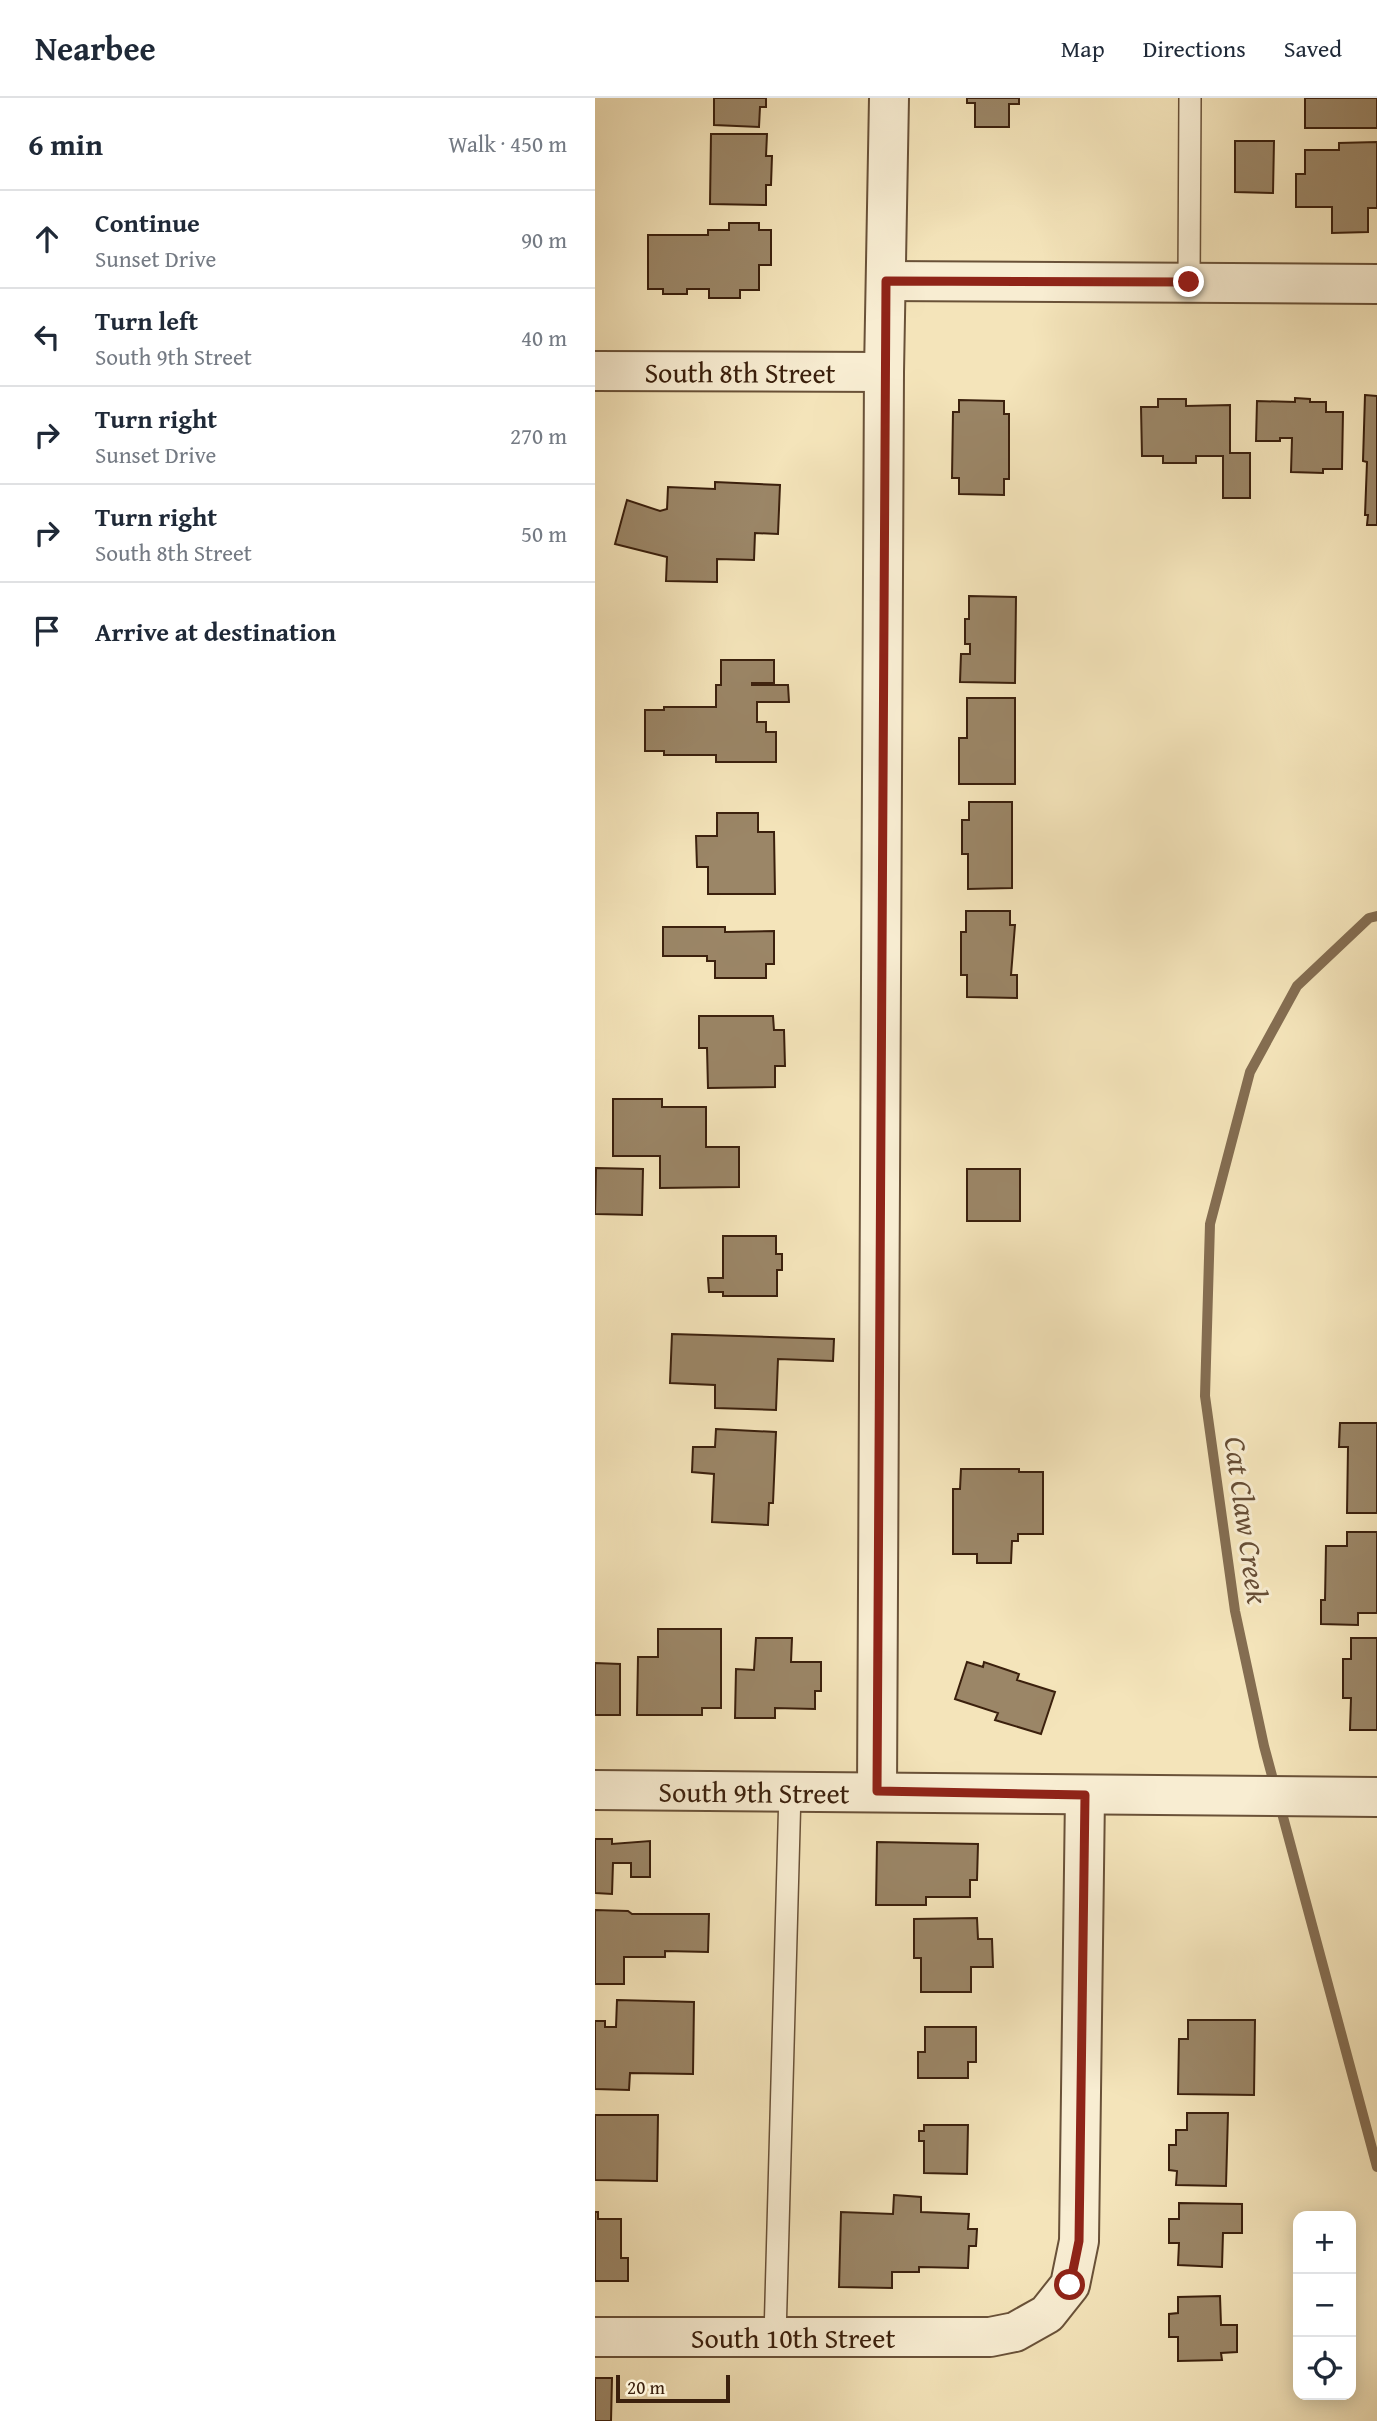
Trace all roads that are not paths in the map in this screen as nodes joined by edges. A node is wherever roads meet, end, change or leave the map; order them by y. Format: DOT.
graph roads {
  1 [pos="889,98"];
  2 [pos="1190,98"];
  3 [pos="886,281"];
  4 [pos="1189,282"];
  5 [pos="1377,284"];
  6 [pos="595,371"];
  7 [pos="884,372"];
  8 [pos="595,1790"];
  9 [pos="790,1791"];
  10 [pos="877,1791"];
  11 [pos="1085,1795"];
  12 [pos="1377,1797"];
  13 [pos="595,2337"];
  14 [pos="775,2337"];
  1 -- 3 [label="street"];
  2 -- 4 [label="lane"];
  3 -- 4 [label="street"];
  3 -- 7 [label="street"];
  4 -- 5 [label="street"];
  6 -- 7 [label="street, South 8th Street"];
  7 -- 10 [label="street"];
  8 -- 9 [label="street, South 9th Street"];
  9 -- 10 [label="street, South 9th Street"];
  9 -- 14 [label="lane"];
  10 -- 11 [label="street, South 9th Street"];
  11 -- 12 [label="street, South 9th Street"];
  11 -- 14 [label="street, South 10th Street"];
  13 -- 14 [label="street, South 10th Street"];
}
